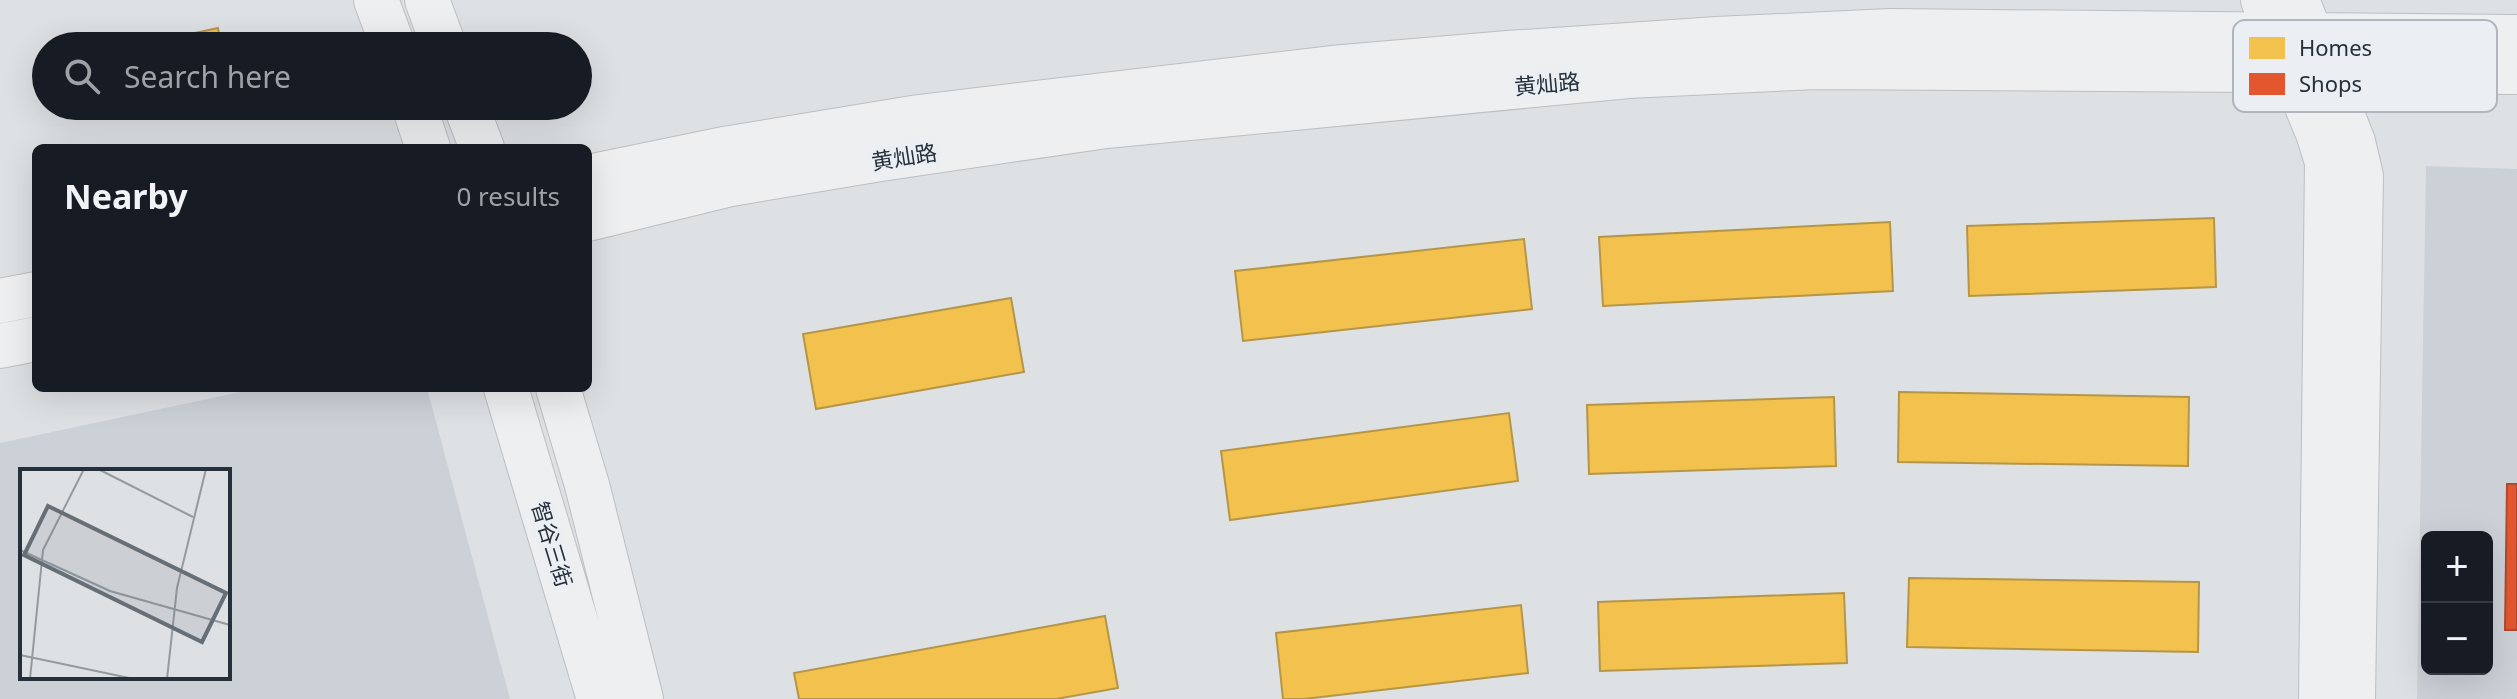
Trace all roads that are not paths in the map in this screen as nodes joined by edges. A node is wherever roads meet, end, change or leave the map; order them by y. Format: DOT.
graph roads {
  1 [pos="376,0"];
  2 [pos="427,0"];
  3 [pos="388,32"];
  4 [pos="439,32"];
  5 [pos="2233,34"];
  6 [pos="2497,37"];
  7 [pos="2517,37"];
  8 [pos="2233,39"];
  9 [pos="2497,69"];
  10 [pos="2517,72"];
  11 [pos="2313,112"];
  12 [pos="2336,112"];
  13 [pos="419,120"];
  14 [pos="471,120"];
  15 [pos="427,144"];
  16 [pos="480,144"];
  17 [pos="592,176"];
  18 [pos="592,218"];
  19 [pos="32,295"];
  20 [pos="0,301"];
  21 [pos="32,340"];
  22 [pos="0,346"];
  23 [pos="507,392"];
  24 [pos="559,392"];
  25 [pos="599,699"];
  26 [pos="641,699"];
  27 [pos="2321,699"];
  28 [pos="2353,699"];
  1 -- 3 [label="street"];
  2 -- 4 [label="street"];
  5 -- 17 [label="street, 黄灿路"];
  6 -- 7 [label="street, 黄灿路"];
  8 -- 18 [label="street, 黄灿路"];
  9 -- 10 [label="street, 黄灿路"];
  11 -- 27 [label="street"];
  12 -- 28 [label="street"];
  13 -- 15 [label="street"];
  14 -- 16 [label="street"];
  19 -- 20 [label="street"];
  21 -- 22 [label="street"];
  23 -- 25 [label="street, 智谷三街"];
  24 -- 26 [label="street, 智谷三街"];
}
